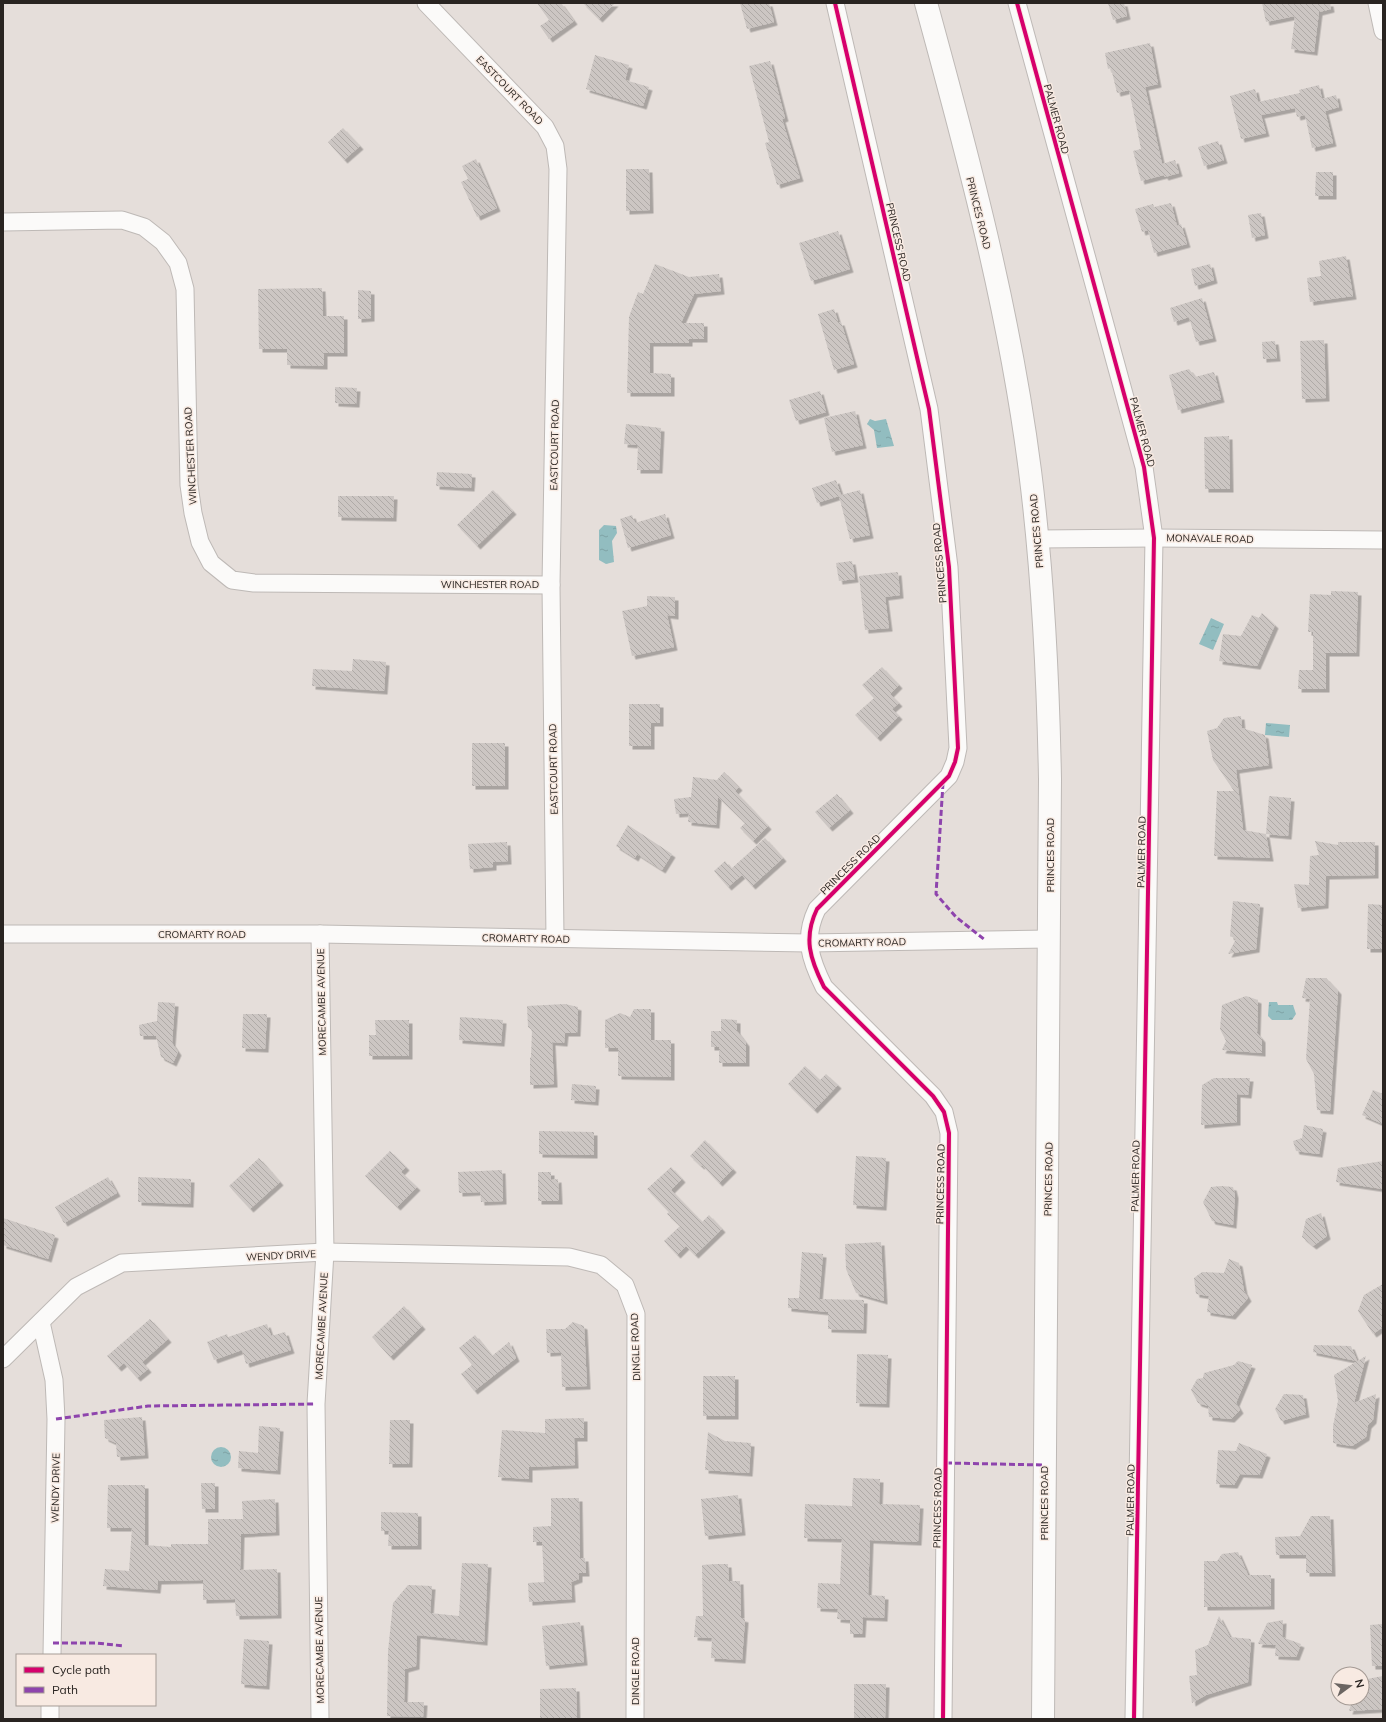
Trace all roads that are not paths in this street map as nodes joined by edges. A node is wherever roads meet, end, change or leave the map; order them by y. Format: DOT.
graph roads {
  1 [pos="426,3"];
  2 [pos="835,3"];
  3 [pos="926,3"];
  4 [pos="1017,3"];
  5 [pos="1377,3"];
  6 [pos="1383,31"];
  7 [pos="3,222"];
  8 [pos="1154,538"];
  9 [pos="1038,539"];
  10 [pos="1383,540"];
  11 [pos="551,585"];
  12 [pos="3,934"];
  13 [pos="320,934"];
  14 [pos="555,938"];
  15 [pos="1049,939"];
  16 [pos="808,943"];
  17 [pos="325,1252"];
  18 [pos="41,1322"];
  19 [pos="3,1359"];
  20 [pos="52,1654"];
  21 [pos="50,1706"];
  22 [pos="50,1719"];
  23 [pos="320,1719"];
  24 [pos="635,1719"];
  25 [pos="943,1719"];
  26 [pos="1043,1719"];
  27 [pos="1134,1719"];
  1 -- 11 [label="street, EASTCOURT ROAD"];
  2 -- 16 [label="street, PRINCESS ROAD"];
  3 -- 9 [label="main road, PRINCES ROAD"];
  4 -- 8 [label="street, PALMER ROAD"];
  5 -- 6 [label="street"];
  7 -- 11 [label="street, WINCHESTER ROAD"];
  8 -- 9 [label="street, MONAVALE ROAD"];
  8 -- 10 [label="street, MONAVALE ROAD"];
  8 -- 27 [label="street, PALMER ROAD"];
  9 -- 15 [label="main road, PRINCES ROAD"];
  11 -- 14 [label="street, EASTCOURT ROAD"];
  12 -- 13 [label="street, CROMARTY ROAD"];
  13 -- 14 [label="street, CROMARTY ROAD"];
  13 -- 17 [label="street, MORECAMBE AVENUE"];
  14 -- 16 [label="street, CROMARTY ROAD"];
  15 -- 16 [label="street, CROMARTY ROAD"];
  15 -- 26 [label="main road, PRINCES ROAD"];
  16 -- 25 [label="street, PRINCESS ROAD"];
  17 -- 18 [label="street, WENDY DRIVE"];
  17 -- 23 [label="street, MORECAMBE AVENUE"];
  17 -- 24 [label="street, DINGLE ROAD"];
  18 -- 19 [label="street, WENDY DRIVE"];
  18 -- 20 [label="street, WENDY DRIVE"];
  21 -- 22 [label="street"];
}
